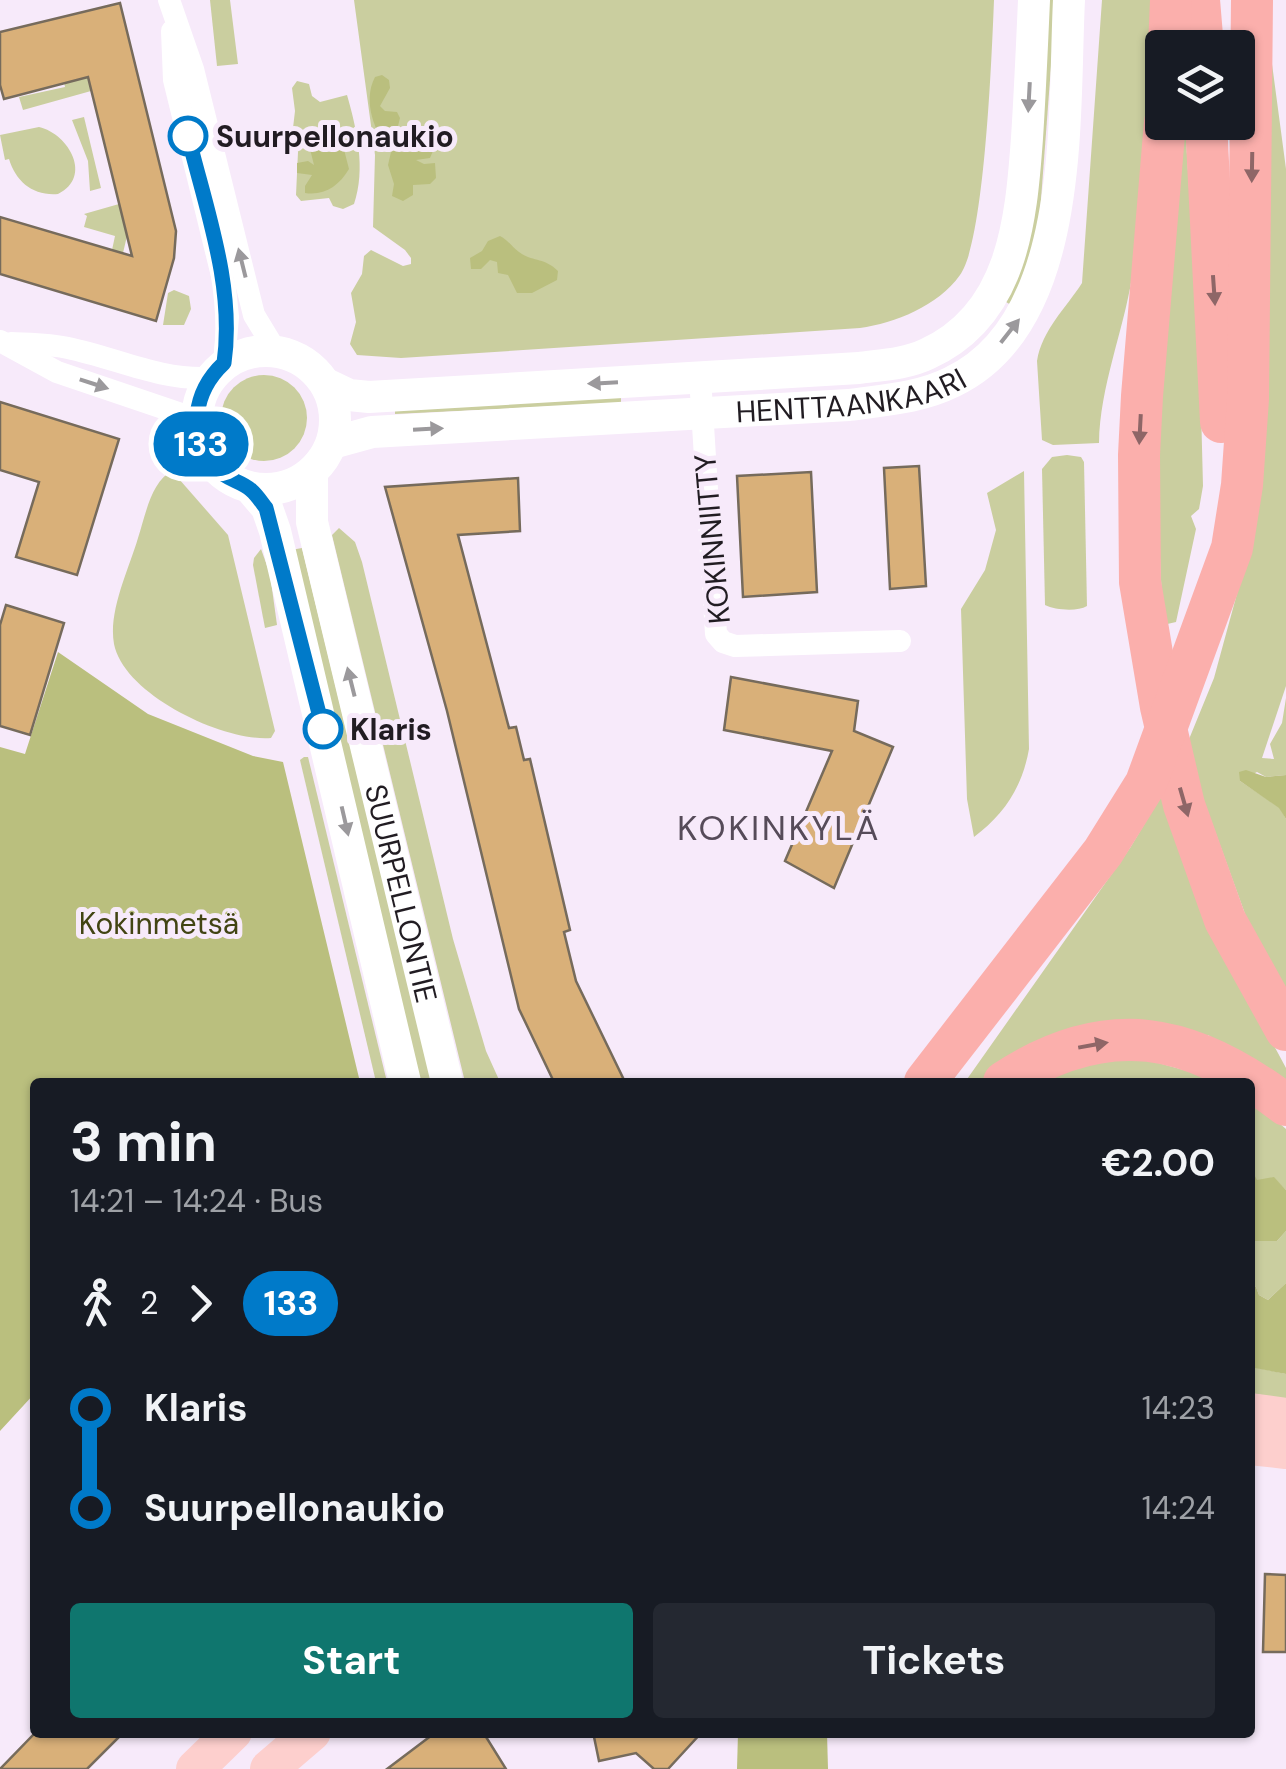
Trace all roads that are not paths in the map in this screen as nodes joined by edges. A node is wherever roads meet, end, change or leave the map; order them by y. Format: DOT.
graph roads {
  1 [pos="1034,0"];
  2 [pos="1069,0"];
  3 [pos="1171,0"];
  4 [pos="1199,0"];
  5 [pos="1252,0"];
  6 [pos="170,4"];
  7 [pos="1170,30"];
  8 [pos="1202,30"];
  9 [pos="1163,140"];
  10 [pos="1207,140"];
  11 [pos="3,342"];
  12 [pos="277,353"];
  13 [pos="216,370"];
  14 [pos="700,377"];
  15 [pos="328,385"];
  16 [pos="702,413"];
  17 [pos="198,435"];
  18 [pos="332,442"];
  19 [pos="312,472"];
  20 [pos="250,488"];
  21 [pos="1212,597"];
  22 [pos="900,640"];
  23 [pos="1286,1030"];
  24 [pos="403,1078"];
  25 [pos="447,1078"];
  26 [pos="928,1078"];
  27 [pos="1010,1078"];
  28 [pos="1245,1078"];
  29 [pos="1255,1085"];
  30 [pos="1286,1106"];
  31 [pos="1255,1413"];
  32 [pos="1286,1418"];
  33 [pos="1255,1447"];
  34 [pos="1286,1450"];
  35 [pos="227,1738"];
  36 [pos="305,1738"];
  37 [pos="195,1769"];
  38 [pos="269,1769"];
  1 -- 14 [label="main road, HENTTAANKAARI, one-way"];
  16 -- 2 [label="main road, HENTTAANKAARI, one-way"];
  3 -- 7 [label="highway"];
  4 -- 8 [label="highway"];
  5 -- 21 [label="highway, one-way"];
  12 -- 6 [label="street, one-way"];
  6 -- 13 [label="street"];
  9 -- 23 [label="highway, one-way"];
  10 -- 21 [label="highway, one-way"];
  11 -- 13 [label="street"];
  11 -- 17 [label="street, one-way"];
  12 -- 13 [label="main road"];
  12 -- 15 [label="main road"];
  13 -- 17 [label="main road"];
  14 -- 15 [label="main road, HENTTAANKAARI, one-way"];
  14 -- 16 [label="street, KOKINNIITTY"];
  15 -- 18 [label="main road"];
  18 -- 16 [label="main road, HENTTAANKAARI, one-way"];
  16 -- 22 [label="street, KOKINNIITTY"];
  17 -- 20 [label="main road"];
  18 -- 19 [label="main road"];
  19 -- 20 [label="main road"];
  25 -- 19 [label="main road, SUURPELLONTIE, one-way"];
  20 -- 24 [label="main road, SUURPELLONTIE, one-way"];
  21 -- 26 [label="highway"];
  27 -- 28 [label="highway, one-way"];
  29 -- 30 [label="highway, one-way"];
  31 -- 32 [label="main road"];
  33 -- 34 [label="main road"];
  35 -- 37 [label="main road"];
  36 -- 38 [label="main road"];
}
